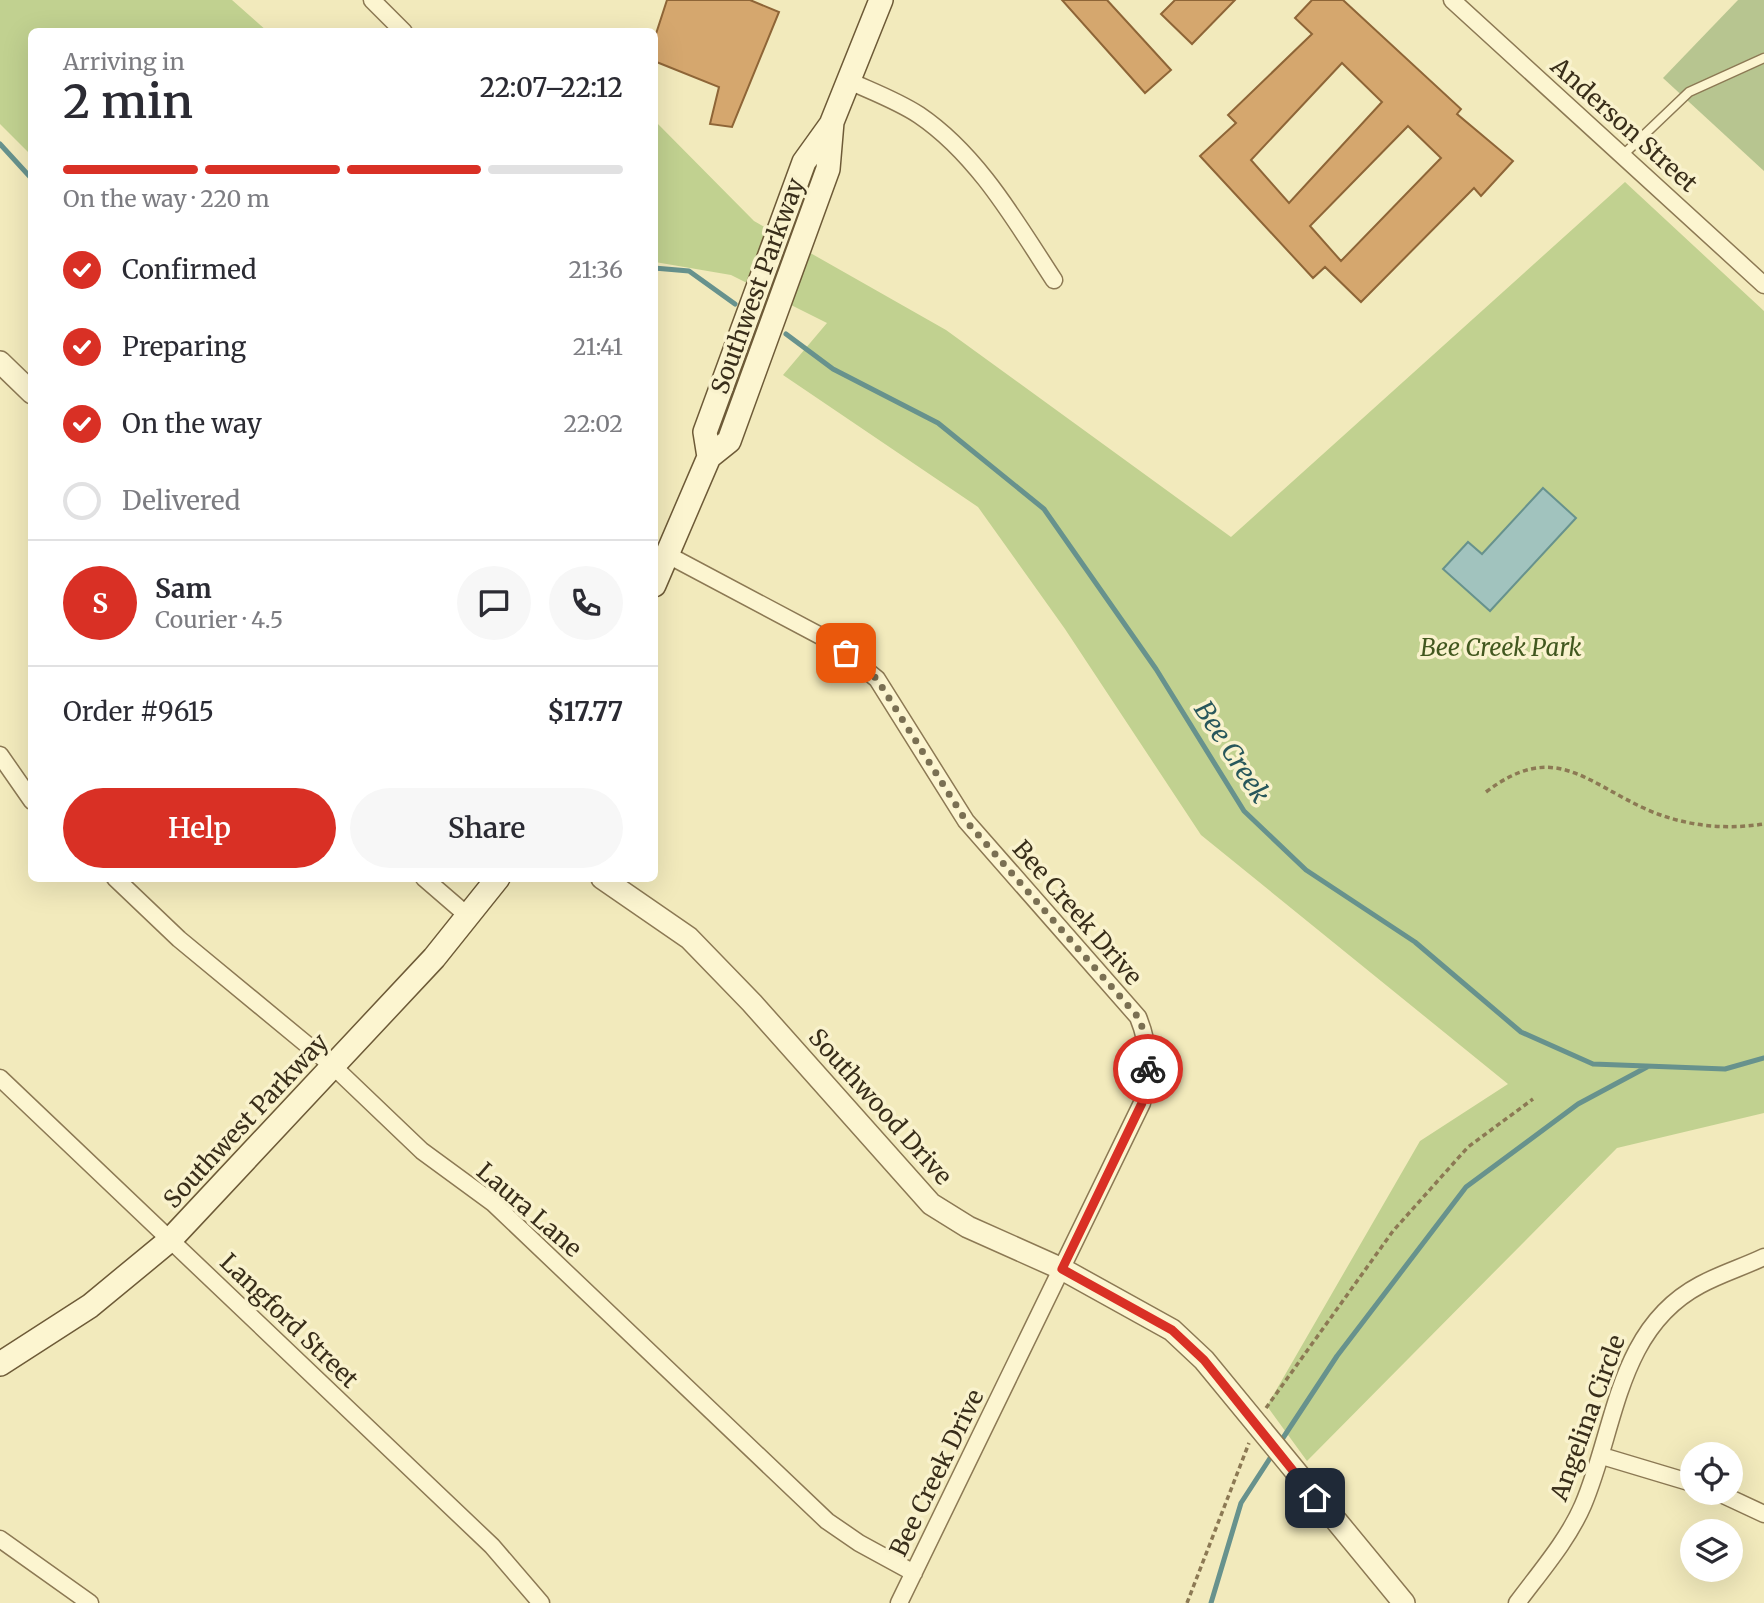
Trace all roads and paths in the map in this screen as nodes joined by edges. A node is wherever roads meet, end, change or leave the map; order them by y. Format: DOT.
graph roads {
  1 [pos="372,0"];
  2 [pos="881,0"];
  3 [pos="1452,0"];
  4 [pos="400,28"];
  5 [pos="1764,58"];
  6 [pos="847,80"];
  7 [pos="1623,154"];
  8 [pos="1054,280"];
  9 [pos="1764,285"];
  10 [pos="0,362"];
  11 [pos="28,389"];
  12 [pos="668,555"];
  13 [pos="658,576"];
  14 [pos="0,755"];
  15 [pos="1486,792"];
  16 [pos="28,795"];
  17 [pos="1764,824"];
  18 [pos="119,882"];
  19 [pos="429,882"];
  20 [pos="495,882"];
  21 [pos="608,882"];
  22 [pos="468,916"];
  23 [pos="334,1067"];
  24 [pos="0,1079"];
  25 [pos="1533,1099"];
  26 [pos="170,1240"];
  27 [pos="1764,1257"];
  28 [pos="1062,1269"];
  29 [pos="0,1364"];
  30 [pos="1262,1415"];
  31 [pos="1602,1456"];
  32 [pos="1680,1479"];
  33 [pos="1743,1504"];
  34 [pos="1764,1514"];
  35 [pos="0,1539"];
  36 [pos="914,1573"];
  37 [pos="90,1603"];
  38 [pos="541,1603"];
  39 [pos="899,1603"];
  40 [pos="1187,1603"];
  41 [pos="1404,1603"];
  42 [pos="1517,1603"];
  1 -- 4 [label="street"];
  2 -- 6 [label="main road, Southwest Parkway"];
  3 -- 7 [label="street, Anderson Street"];
  5 -- 7 [label="lane"];
  6 -- 8 [label="street"];
  6 -- 12 [label="main road, Southwest Parkway"];
  7 -- 9 [label="street, Anderson Street"];
  10 -- 11 [label="street"];
  12 -- 13 [label="main road, Southwest Parkway"];
  12 -- 28 [label="street, Bee Creek Drive"];
  14 -- 16 [label="street"];
  15 -- 17 [label="path"];
  18 -- 23 [label="street, Laura Lane"];
  19 -- 22 [label="street"];
  20 -- 22 [label="main road, Southwest Parkway"];
  21 -- 28 [label="street, Southwood Drive"];
  22 -- 23 [label="main road, Southwest Parkway"];
  23 -- 26 [label="main road, Southwest Parkway"];
  23 -- 36 [label="street, Laura Lane"];
  24 -- 26 [label="street, Langford Street"];
  25 -- 30 [label="path"];
  26 -- 29 [label="main road, Southwest Parkway"];
  26 -- 38 [label="street, Langford Street"];
  27 -- 31 [label="street, Angelina Circle"];
  28 -- 30 [label="street, Southwood Drive"];
  28 -- 36 [label="street, Bee Creek Drive"];
  30 -- 40 [label="path"];
  30 -- 41 [label="street, Southwood Drive"];
  31 -- 32 [label="street"];
  31 -- 42 [label="street, Angelina Circle"];
  33 -- 34 [label="street"];
  35 -- 37 [label="street"];
  36 -- 39 [label="street, Bee Creek Drive"];
}
